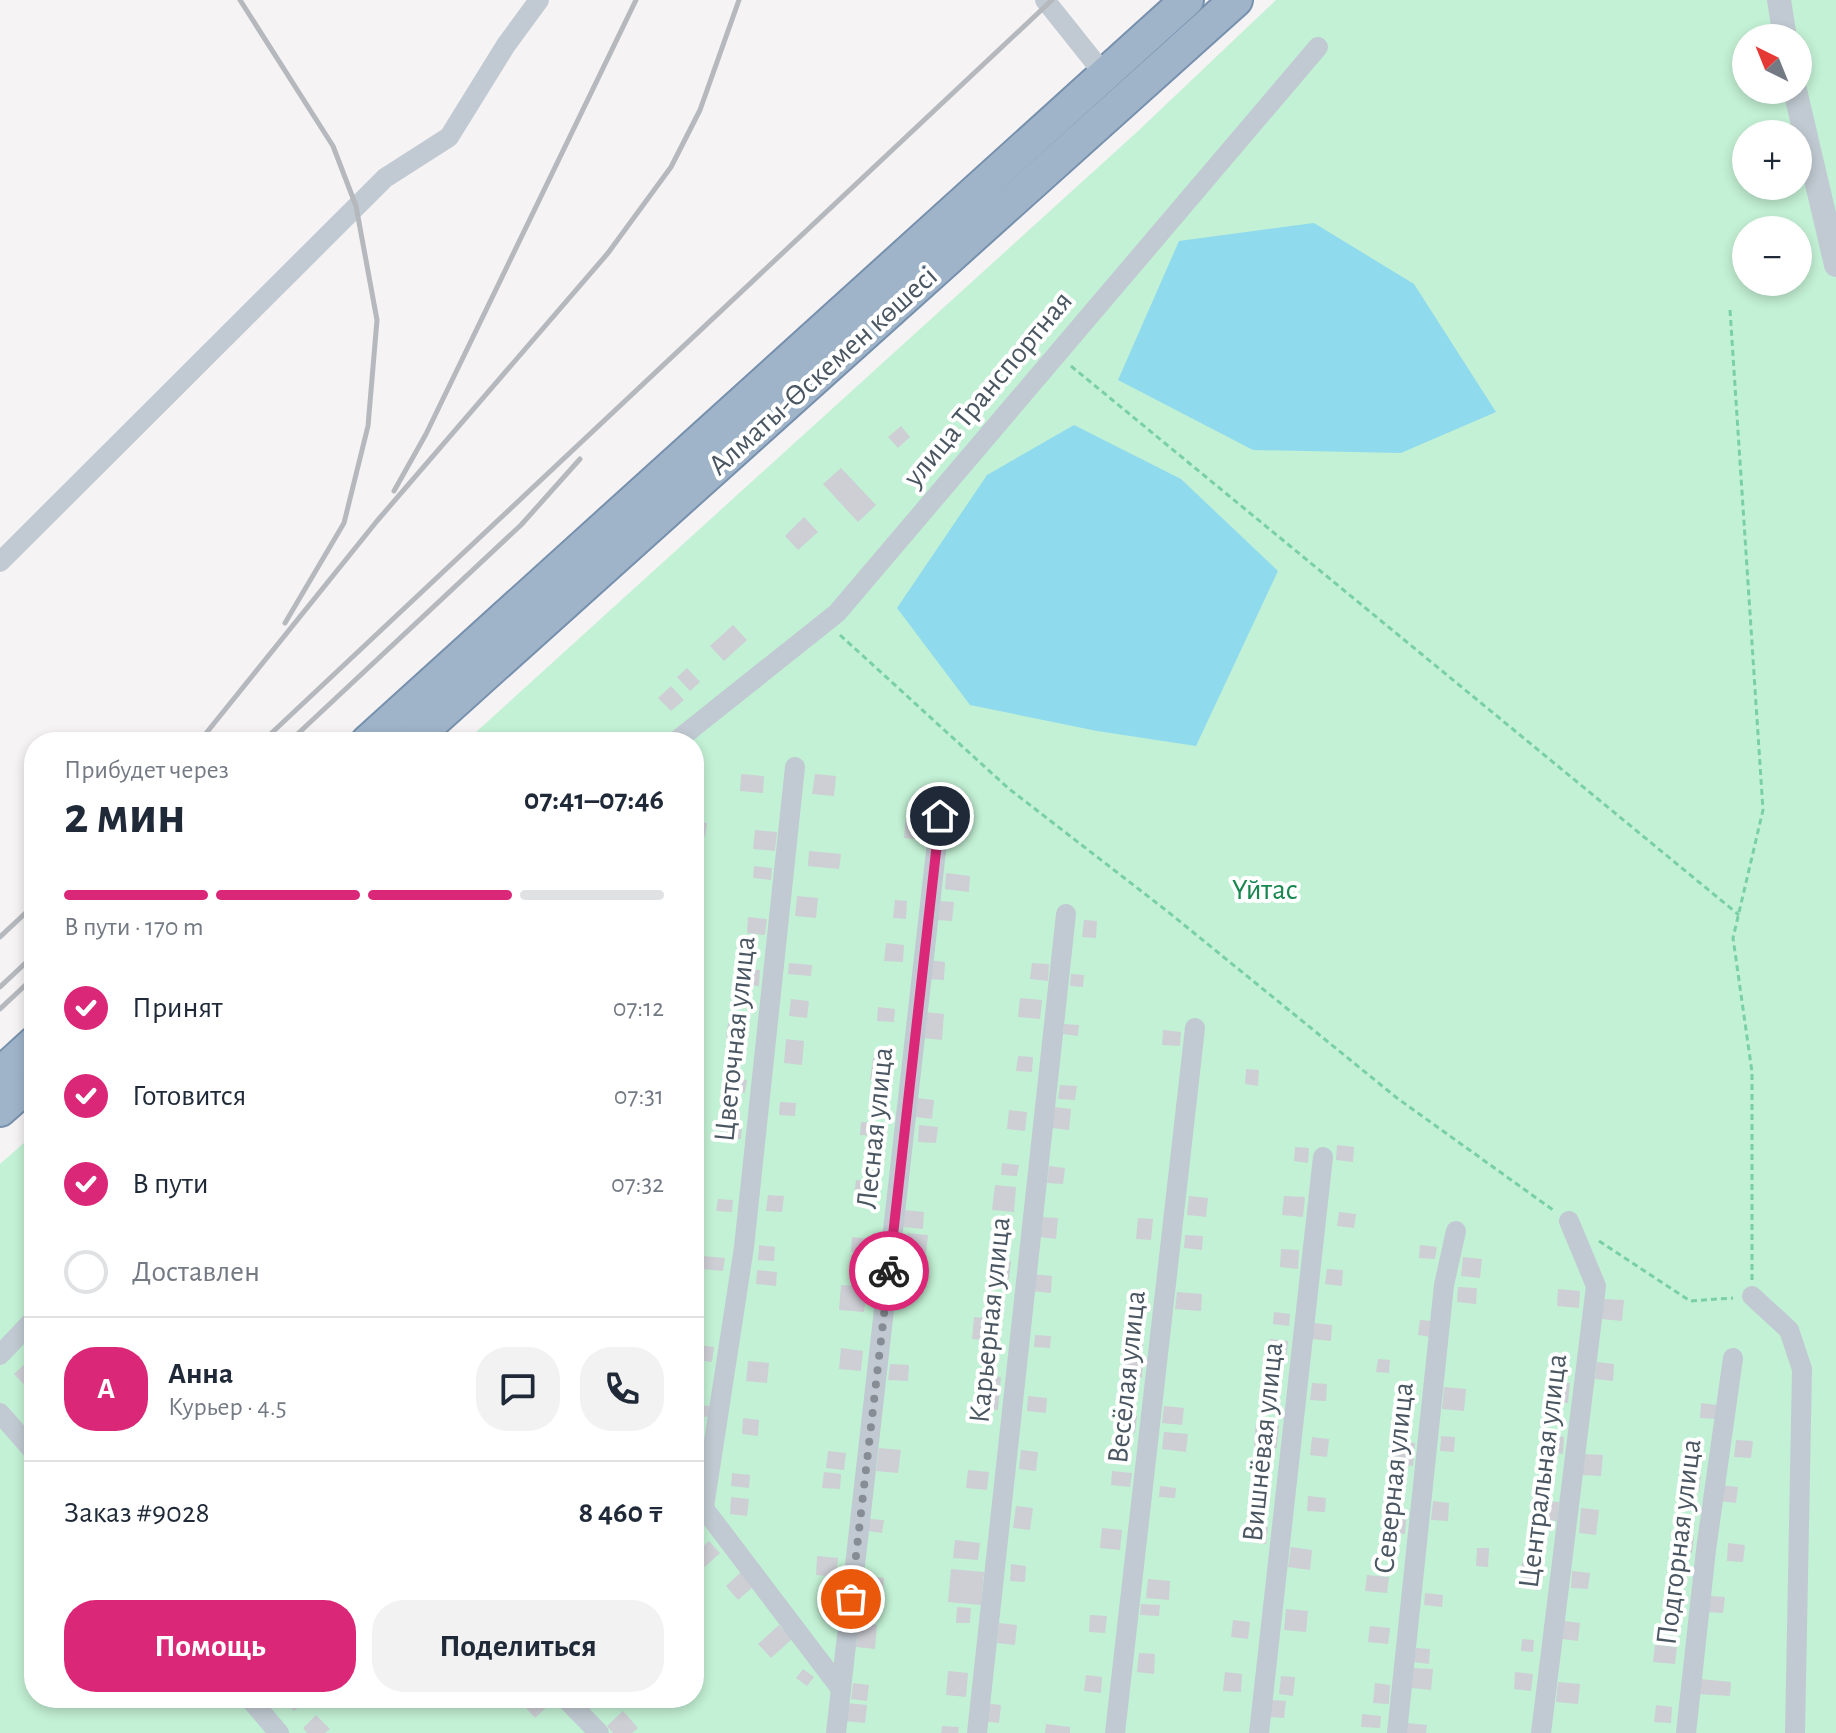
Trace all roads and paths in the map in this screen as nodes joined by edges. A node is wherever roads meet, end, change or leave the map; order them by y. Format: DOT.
graph roads {
  1 [pos="539,0"];
  2 [pos="1045,0"];
  3 [pos="1187,0"];
  4 [pos="1236,0"];
  5 [pos="1779,0"];
  6 [pos="1783,24"];
  7 [pos="1318,47"];
  8 [pos="1104,74"];
  9 [pos="1798,104"];
  10 [pos="1836,265"];
  11 [pos="1730,310"];
  12 [pos="1057,355"];
  13 [pos="0,562"];
  14 [pos="826,622"];
  15 [pos="378,732"];
  16 [pos="421,732"];
  17 [pos="688,732"];
  18 [pos="795,767"];
  19 [pos="940,816"];
  20 [pos="1066,914"];
  21 [pos="1739,915"];
  22 [pos="1195,1028"];
  23 [pos="24,1052"];
  24 [pos="0,1074"];
  25 [pos="24,1089"];
  26 [pos="0,1110"];
  27 [pos="1323,1157"];
  28 [pos="1569,1221"];
  29 [pos="1456,1231"];
  30 [pos="1752,1296"];
  31 [pos="24,1330"];
  32 [pos="0,1355"];
  33 [pos="1733,1358"];
  34 [pos="0,1413"];
  35 [pos="24,1441"];
  36 [pos="704,1473"];
  37 [pos="704,1508"];
  38 [pos="841,1689"];
  39 [pos="258,1708"];
  40 [pos="575,1708"];
  41 [pos="279,1733"];
  42 [pos="599,1733"];
  43 [pos="836,1733"];
  44 [pos="977,1733"];
  45 [pos="1115,1733"];
  46 [pos="1259,1733"];
  47 [pos="1397,1733"];
  48 [pos="1541,1733"];
  49 [pos="1686,1733"];
  50 [pos="1795,1733"];
  1 -- 13 [label="street"];
  2 -- 8 [label="street"];
  3 -- 8 [label="highway, Алматы-Өскемен көшесі"];
  4 -- 16 [label="highway, Алматы-Өскемен көшесі"];
  5 -- 6 [label="street"];
  7 -- 12 [label="street, улица Транспортная"];
  8 -- 15 [label="highway, Алматы-Өскемен көшесі"];
  9 -- 10 [label="street"];
  11 -- 21 [label="path"];
  12 -- 14 [label="street, улица Транспортная"];
  12 -- 21 [label="path"];
  14 -- 17 [label="street, улица Транспортная"];
  14 -- 28 [label="path"];
  18 -- 36 [label="street, Цветочная улица"];
  19 -- 38 [label="street, Лесная улица"];
  20 -- 44 [label="street, Карьерная улица"];
  21 -- 30 [label="path"];
  22 -- 45 [label="street, Весёлая улица"];
  23 -- 24 [label="highway"];
  25 -- 26 [label="highway"];
  27 -- 46 [label="street, Вишнёвая улица"];
  28 -- 30 [label="path"];
  28 -- 48 [label="street, Центральная улица"];
  29 -- 47 [label="street, Северная улица"];
  30 -- 50 [label="street"];
  31 -- 32 [label="street"];
  33 -- 49 [label="street, Подгорная улица"];
  34 -- 35 [label="street"];
  37 -- 38 [label="street"];
  38 -- 43 [label="street, Лесная улица"];
  39 -- 41 [label="street"];
  40 -- 42 [label="street"];
}
